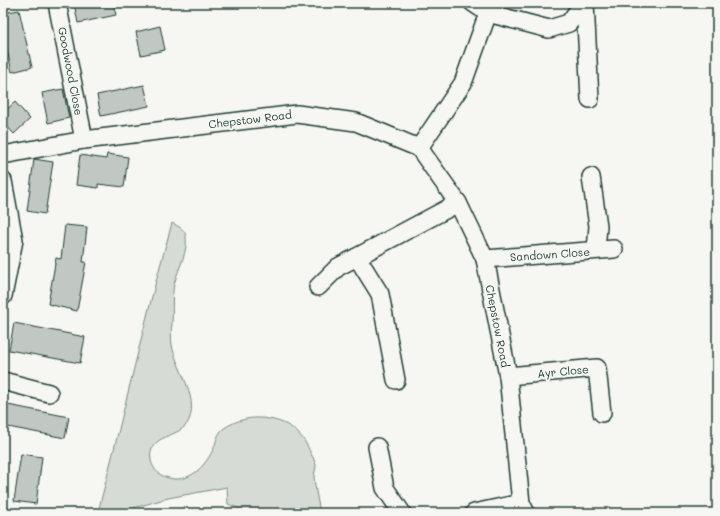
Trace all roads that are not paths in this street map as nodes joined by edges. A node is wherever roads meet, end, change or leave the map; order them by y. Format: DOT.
graph roads {
  1 [pos="57,3"];
  2 [pos="473,3"];
  3 [pos="584,3"];
  4 [pos="488,13"];
  5 [pos="590,99"];
  6 [pos="84,140"];
  7 [pos="419,148"];
  8 [pos="3,156"];
  9 [pos="591,177"];
  10 [pos="3,181"];
  11 [pos="458,203"];
  12 [pos="614,249"];
  13 [pos="596,250"];
  14 [pos="357,257"];
  15 [pos="485,259"];
  16 [pos="318,287"];
  17 [pos="3,296"];
  18 [pos="508,376"];
  19 [pos="396,380"];
  20 [pos="3,381"];
  21 [pos="49,394"];
  22 [pos="602,414"];
  23 [pos="377,447"];
  24 [pos="523,508"];
  25 [pos="402,513"];
  26 [pos="474,513"];
  1 -- 6 [label="street, Goodwood Close"];
  2 -- 4 [label="street"];
  3 -- 4 [label="street"];
  3 -- 5 [label="street"];
  4 -- 7 [label="street"];
  6 -- 7 [label="street, Chepstow Road"];
  6 -- 8 [label="street, Chepstow Road"];
  7 -- 11 [label="street, Chepstow Road"];
  9 -- 13 [label="street"];
  10 -- 17 [label="street"];
  11 -- 14 [label="street"];
  11 -- 15 [label="street, Chepstow Road"];
  12 -- 13 [label="street, Sandown Close"];
  13 -- 15 [label="street, Sandown Close"];
  14 -- 16 [label="street"];
  14 -- 19 [label="street"];
  15 -- 18 [label="street, Chepstow Road"];
  18 -- 22 [label="street, Ayr Close"];
  18 -- 24 [label="street, Chepstow Road"];
  20 -- 21 [label="street"];
  23 -- 25 [label="street"];
  24 -- 26 [label="street"];
}
